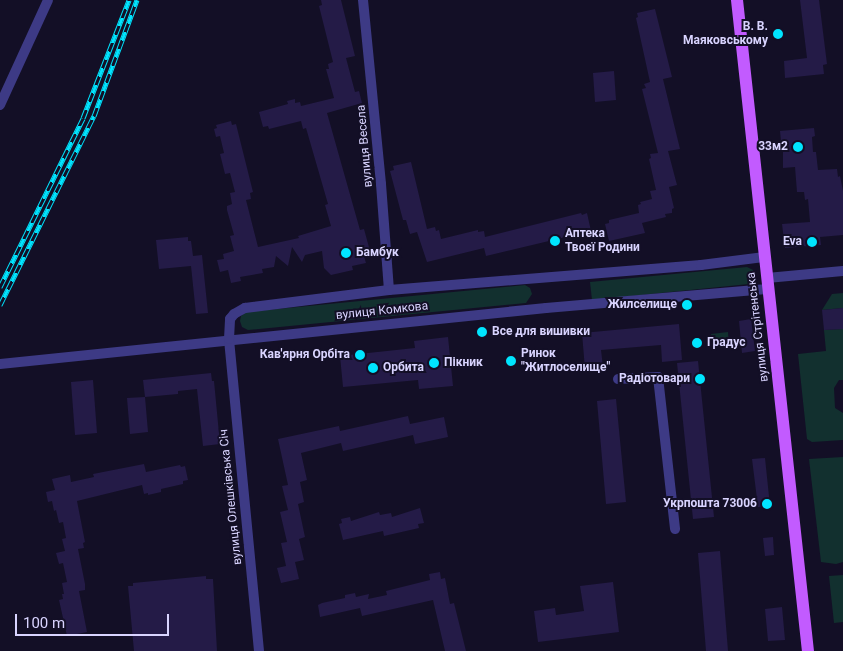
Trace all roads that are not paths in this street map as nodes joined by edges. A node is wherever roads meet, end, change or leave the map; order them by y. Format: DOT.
graph roads {
  1 [pos="48,0"];
  2 [pos="363,0"];
  3 [pos="737,0"];
  4 [pos="1,100"];
  5 [pos="764,257"];
  6 [pos="843,271"];
  7 [pos="767,284"];
  8 [pos="388,290"];
  9 [pos="230,319"];
  10 [pos="229,340"];
  11 [pos="0,364"];
  12 [pos="618,379"];
  13 [pos="675,529"];
  14 [pos="260,651"];
  15 [pos="808,651"];
  1 -- 4 [label="street"];
  2 -- 8 [label="street, вулиця Весела"];
  3 -- 5 [label="main road, вулиця Стрітенська"];
  5 -- 7 [label="main road, вулиця Стрітенська"];
  5 -- 8 [label="street, вулиця Комкова"];
  6 -- 7 [label="street, вулиця Комкова"];
  7 -- 10 [label="street, вулиця Комкова"];
  7 -- 15 [label="main road, вулиця Стрітенська"];
  8 -- 9 [label="street, вулиця Комкова"];
  9 -- 10 [label="street, вулиця Олешківська Січ"];
  10 -- 11 [label="street, вулиця Комкова"];
  10 -- 14 [label="street, вулиця Олешківська Січ"];
  12 -- 13 [label="street"];
}
